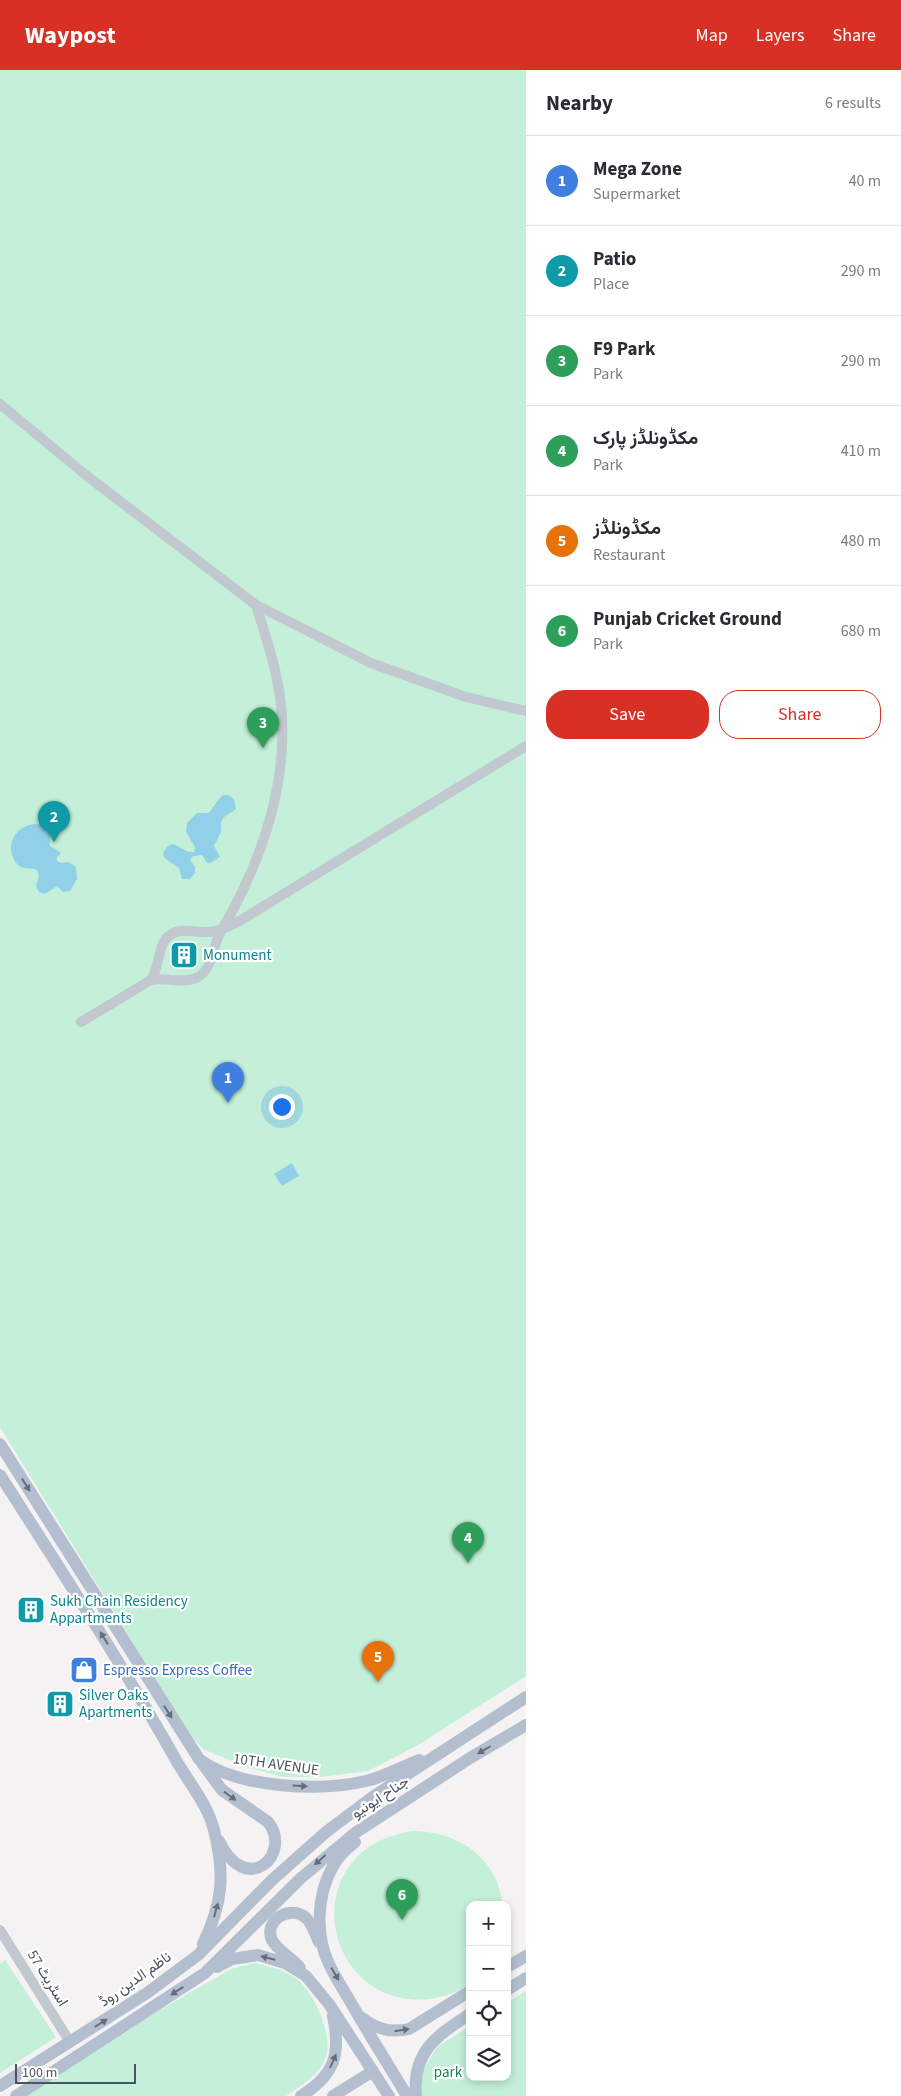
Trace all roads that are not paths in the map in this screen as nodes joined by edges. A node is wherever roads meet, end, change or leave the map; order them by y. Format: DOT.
graph roads {
  1 [pos="0,404"];
  2 [pos="256,605"];
  3 [pos="526,711"];
  4 [pos="526,746"];
  5 [pos="222,929"];
  6 [pos="151,980"];
  7 [pos="81,1022"];
  8 [pos="0,1444"];
  9 [pos="0,1475"];
  10 [pos="49,1521"];
  11 [pos="35,1530"];
  12 [pos="526,1697"];
  13 [pos="526,1725"];
  14 [pos="448,1747"];
  15 [pos="199,1759"];
  16 [pos="386,1812"];
  17 [pos="214,1830"];
  18 [pos="272,1880"];
  19 [pos="0,1930"];
  20 [pos="4,1947"];
  21 [pos="325,1952"];
  22 [pos="198,1955"];
  23 [pos="526,1956"];
  24 [pos="511,1965"];
  25 [pos="205,1973"];
  26 [pos="306,1976"];
  27 [pos="526,1978"];
  28 [pos="511,1987"];
  29 [pos="466,1993"];
  30 [pos="332,2008"];
  31 [pos="358,2015"];
  32 [pos="466,2017"];
  33 [pos="70,2042"];
  34 [pos="373,2071"];
  35 [pos="0,2086"];
  36 [pos="16,2096"];
  37 [pos="301,2096"];
  38 [pos="333,2096"];
  39 [pos="389,2096"];
  40 [pos="407,2096"];
  41 [pos="416,2096"];
  1 -- 2 [label="street"];
  2 -- 3 [label="street"];
  2 -- 5 [label="street"];
  4 -- 5 [label="street"];
  5 -- 6 [label="street"];
  5 -- 6 [label="street"];
  6 -- 7 [label="street"];
  8 -- 10 [label="main road, 10TH AVENUE, one-way"];
  9 -- 11 [label="main road"];
  10 -- 11 [label="main road"];
  10 -- 15 [label="main road, 10TH AVENUE, one-way"];
  17 -- 11 [label="main road, one-way"];
  12 -- 14 [label="main road, جناح ایونیو"];
  13 -- 16 [label="main road, جناح ایونیو, one-way"];
  15 -- 14 [label="main road, 10TH AVENUE, one-way"];
  14 -- 18 [label="main road, جناح ایونیو"];
  15 -- 17 [label="main road, one-way"];
  16 -- 21 [label="main road"];
  16 -- 25 [label="main road, جناح ایونیو, one-way"];
  22 -- 17 [label="main road, one-way"];
  18 -- 22 [label="main road, ناظم الدین روڈ"];
  19 -- 20 [label="street, اسٹریٹ 57"];
  20 -- 33 [label="street, اسٹریٹ 57"];
  21 -- 26 [label="main road"];
  21 -- 31 [label="main road, one-way"];
  33 -- 22 [label="main road, ناظم الدین روڈ, one-way"];
  23 -- 24 [label="main road"];
  26 -- 25 [label="main road, one-way"];
  25 -- 36 [label="main road, one-way"];
  26 -- 30 [label="main road"];
  27 -- 28 [label="main road"];
  31 -- 29 [label="main road, one-way"];
  30 -- 34 [label="main road"];
  37 -- 30 [label="main road, one-way"];
  31 -- 40 [label="main road"];
  32 -- 41 [label="main road"];
  33 -- 35 [label="main road, ناظم الدین روڈ"];
  34 -- 38 [label="main road"];
  34 -- 39 [label="main road"];
}
